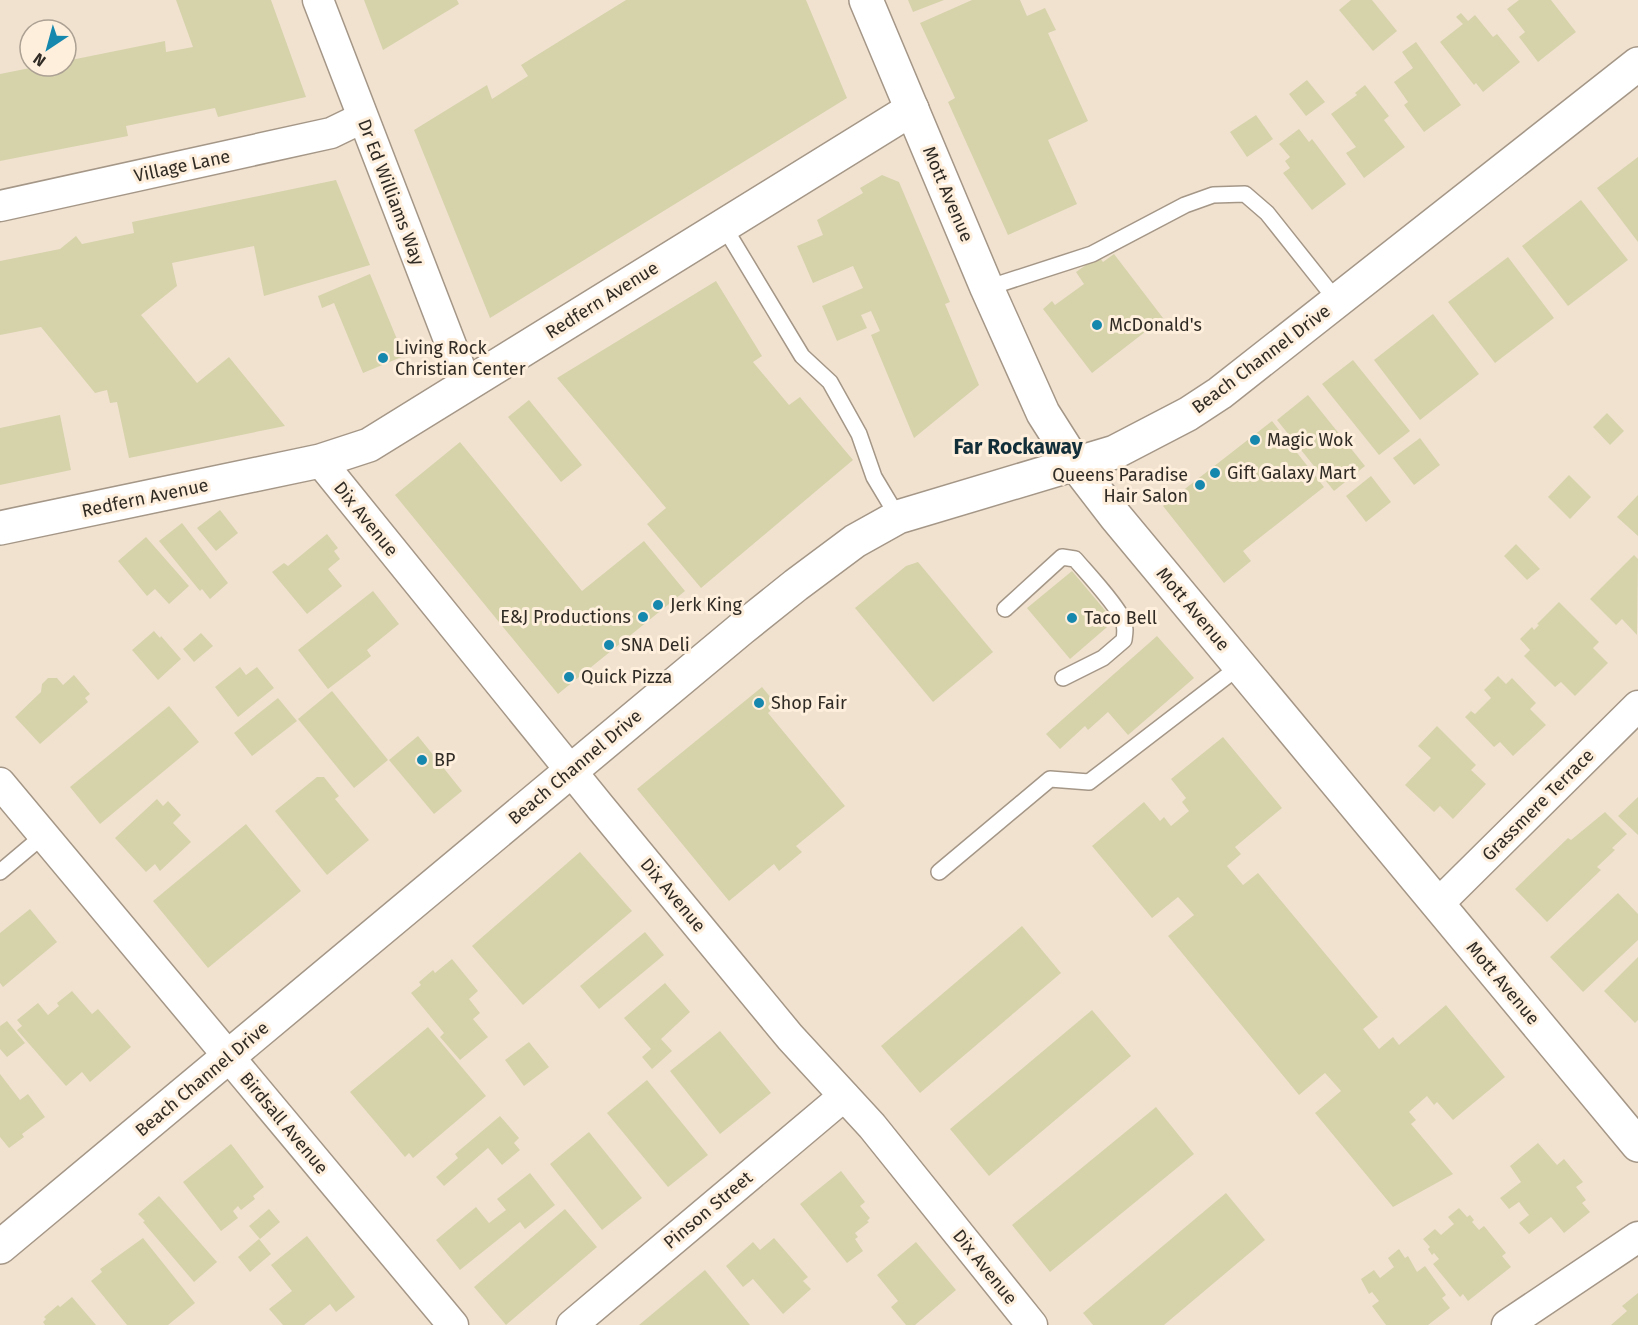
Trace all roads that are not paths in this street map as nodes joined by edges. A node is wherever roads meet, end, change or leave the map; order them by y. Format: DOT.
graph roads {
  1 [pos="318,0"];
  2 [pos="866,0"];
  3 [pos="1638,64"];
  4 [pos="912,109"];
  5 [pos="362,118"];
  6 [pos="0,206"];
  7 [pos="723,225"];
  8 [pos="987,288"];
  9 [pos="1337,302"];
  10 [pos="466,384"];
  11 [pos="320,461"];
  12 [pos="1076,465"];
  13 [pos="898,517"];
  14 [pos="0,528"];
  15 [pos="1005,609"];
  16 [pos="1240,666"];
  17 [pos="1063,678"];
  18 [pos="1638,706"];
  19 [pos="571,771"];
  20 [pos="0,783"];
  21 [pos="44,835"];
  22 [pos="0,872"];
  23 [pos="939,872"];
  24 [pos="1438,904"];
  25 [pos="228,1056"];
  26 [pos="844,1096"];
  27 [pos="1638,1145"];
  28 [pos="1638,1237"];
  29 [pos="0,1247"];
  30 [pos="453,1325"];
  31 [pos="572,1325"];
  32 [pos="1032,1325"];
  33 [pos="1507,1325"];
  1 -- 5 [label="street, Dr Ed Williams Way"];
  2 -- 4 [label="main road, Mott Avenue"];
  3 -- 9 [label="main road, Beach Channel Drive"];
  4 -- 7 [label="main road, Redfern Avenue"];
  4 -- 8 [label="main road, Mott Avenue"];
  5 -- 6 [label="street, Village Lane"];
  5 -- 10 [label="street, Dr Ed Williams Way"];
  7 -- 10 [label="main road, Redfern Avenue"];
  7 -- 13 [label="lane"];
  8 -- 9 [label="lane"];
  8 -- 12 [label="main road, Mott Avenue"];
  9 -- 12 [label="main road, Beach Channel Drive"];
  10 -- 11 [label="main road, Redfern Avenue"];
  11 -- 14 [label="main road, Redfern Avenue"];
  11 -- 19 [label="street, Dix Avenue"];
  12 -- 13 [label="main road, Beach Channel Drive"];
  12 -- 16 [label="main road, Mott Avenue"];
  13 -- 19 [label="main road, Beach Channel Drive"];
  15 -- 17 [label="lane"];
  16 -- 23 [label="lane"];
  16 -- 24 [label="main road, Mott Avenue"];
  18 -- 24 [label="street, Grassmere Terrace"];
  19 -- 25 [label="main road, Beach Channel Drive"];
  19 -- 26 [label="street, Dix Avenue"];
  20 -- 21 [label="street, Birdsall Avenue"];
  21 -- 22 [label="lane"];
  21 -- 25 [label="street, Birdsall Avenue"];
  24 -- 27 [label="main road, Mott Avenue"];
  25 -- 29 [label="main road, Beach Channel Drive"];
  25 -- 30 [label="street, Birdsall Avenue"];
  26 -- 31 [label="street, Pinson Street"];
  26 -- 32 [label="street, Dix Avenue"];
  28 -- 33 [label="street"];
}
